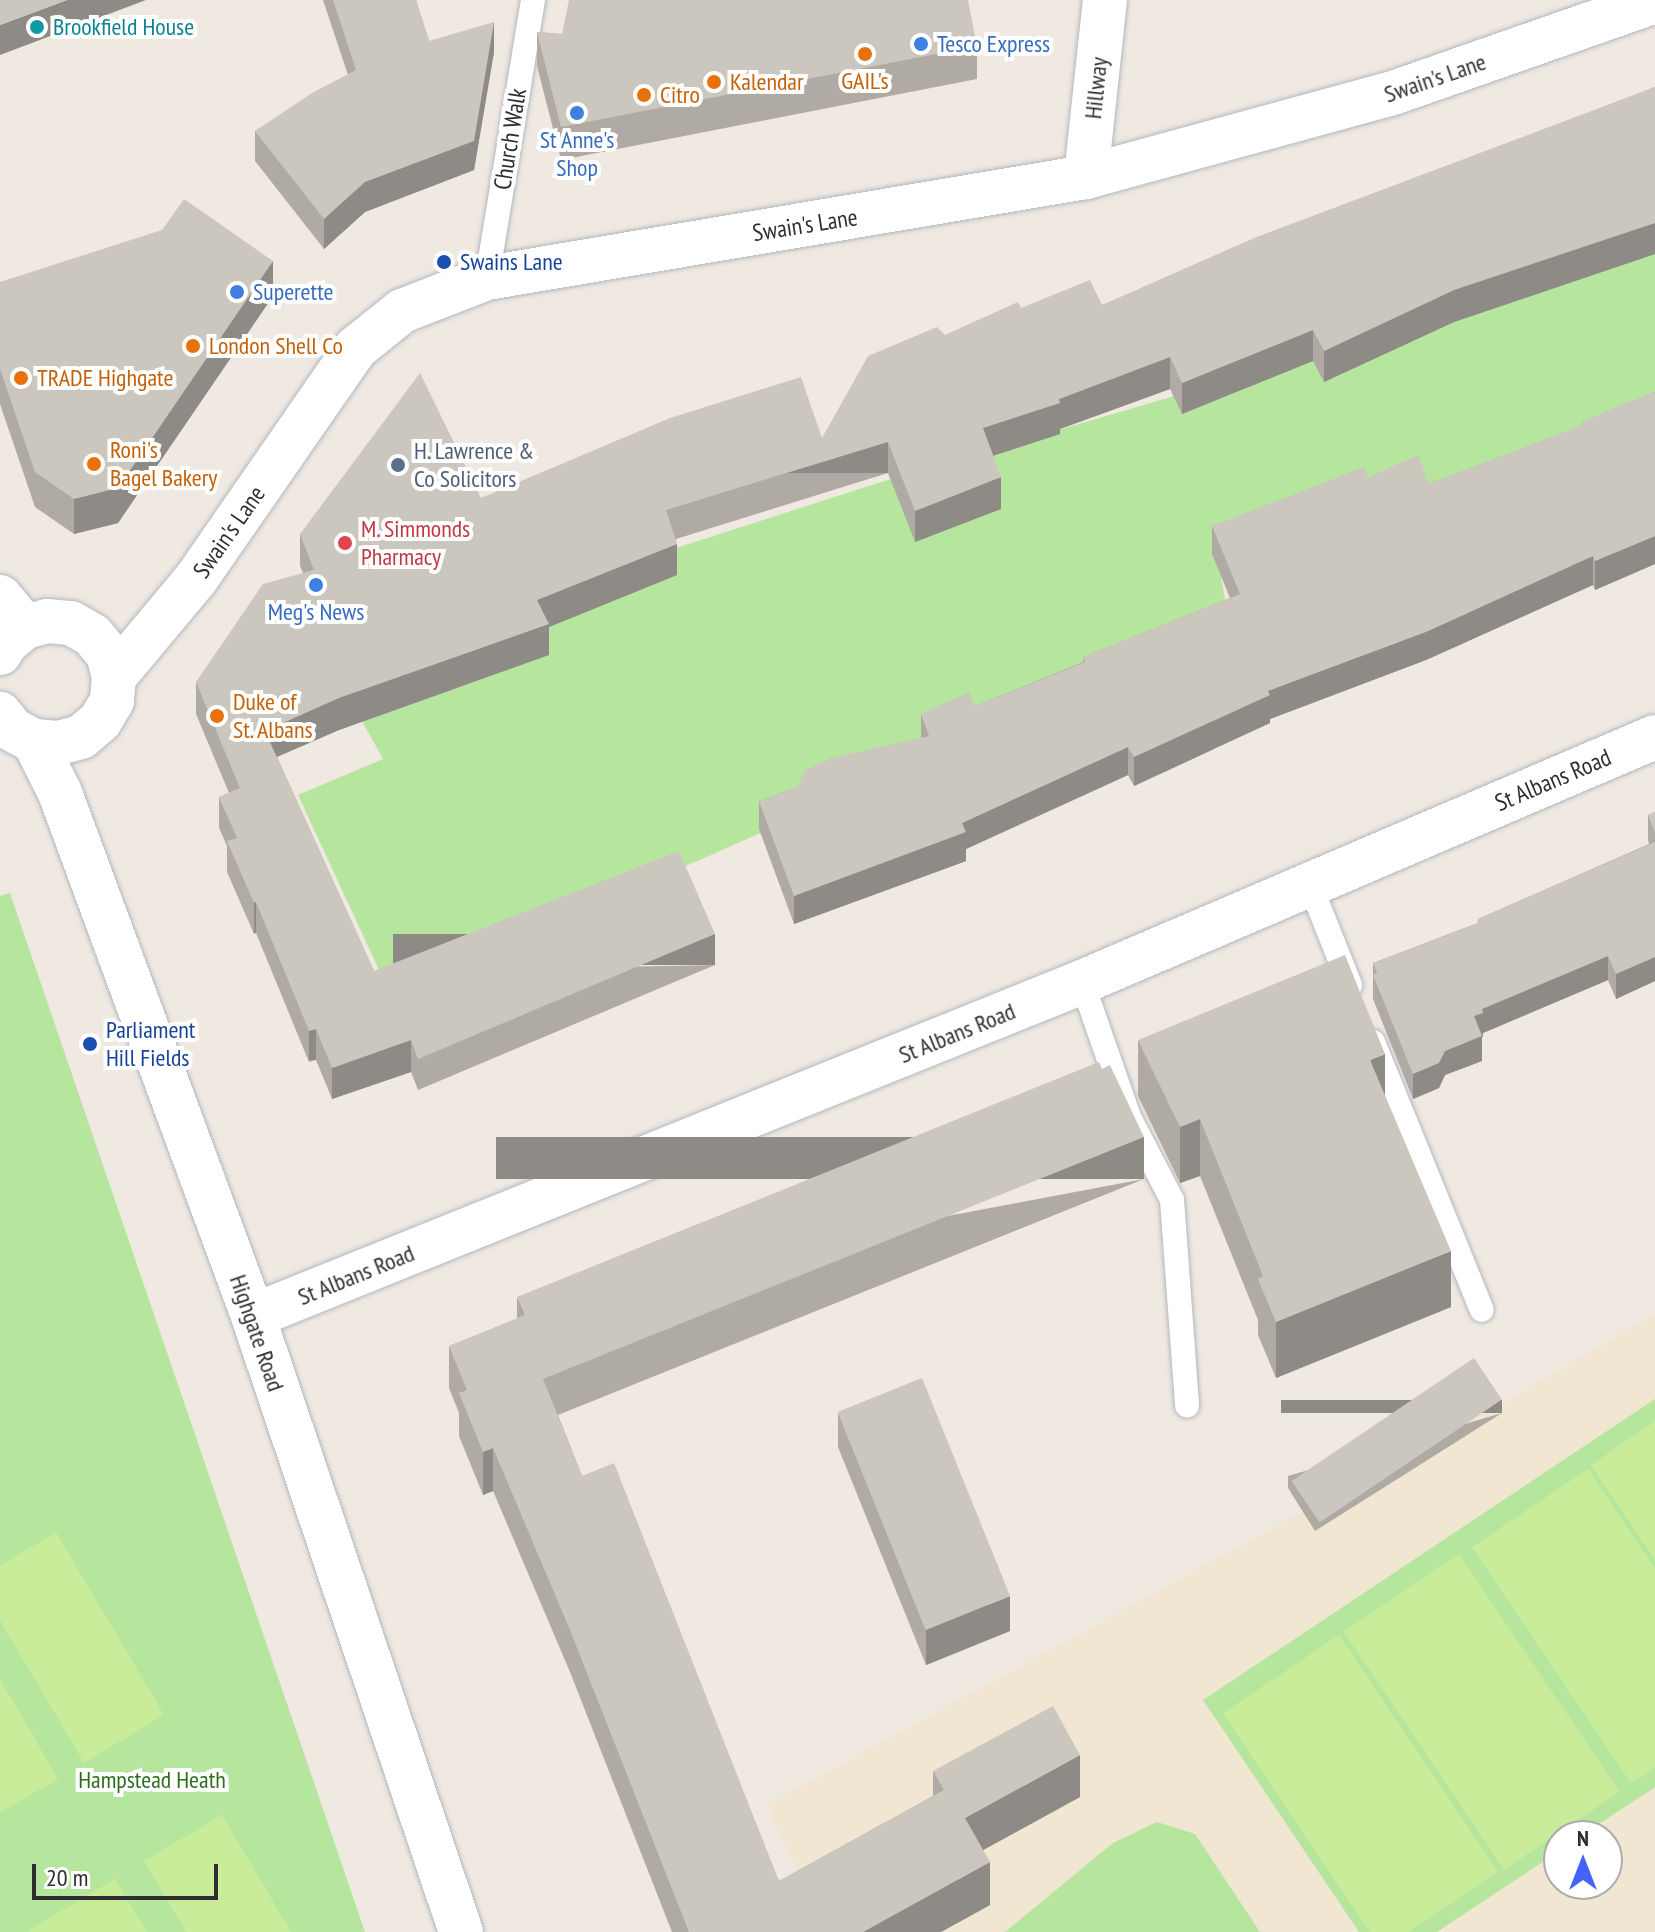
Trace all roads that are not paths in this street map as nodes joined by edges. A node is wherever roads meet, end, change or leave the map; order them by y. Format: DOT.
graph roads {
  1 [pos="533,0"];
  2 [pos="1105,0"];
  3 [pos="1655,1"];
  4 [pos="1086,177"];
  5 [pos="487,278"];
  6 [pos="8,626"];
  7 [pos="114,677"];
  8 [pos="0,714"];
  9 [pos="1655,737"];
  10 [pos="34,741"];
  11 [pos="1309,882"];
  12 [pos="1082,982"];
  13 [pos="1482,1310"];
  14 [pos="253,1316"];
  15 [pos="1187,1405"];
  16 [pos="461,1932"];
  1 -- 5 [label="lane, Church Walk"];
  2 -- 4 [label="street, Hillway"];
  3 -- 4 [label="street, Swain's Lane"];
  4 -- 5 [label="street, Swain's Lane"];
  5 -- 7 [label="street, Swain's Lane"];
  6 -- 7 [label="street"];
  7 -- 10 [label="street"];
  8 -- 10 [label="street"];
  9 -- 11 [label="street, St Albans Road"];
  10 -- 14 [label="street, Highgate Road"];
  11 -- 12 [label="street, St Albans Road"];
  11 -- 13 [label="lane"];
  12 -- 14 [label="street, St Albans Road"];
  12 -- 15 [label="lane"];
  14 -- 16 [label="street, Highgate Road"];
}
